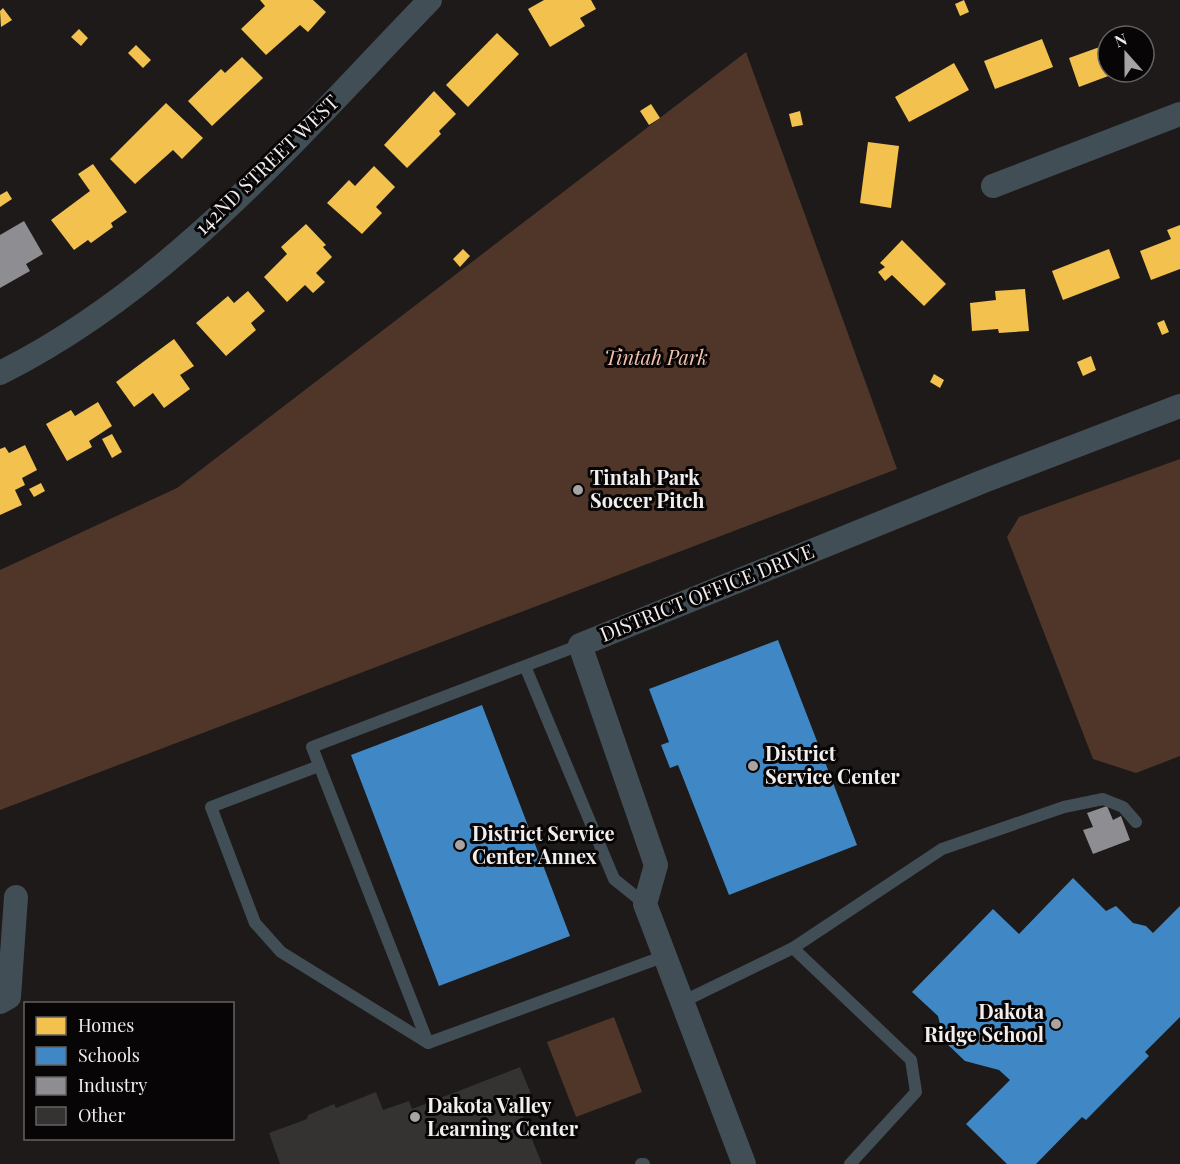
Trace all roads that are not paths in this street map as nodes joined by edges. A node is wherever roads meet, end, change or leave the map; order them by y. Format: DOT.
graph roads {
  1 [pos="430,0"];
  2 [pos="1180,114"];
  3 [pos="993,186"];
  4 [pos="0,373"];
  5 [pos="1180,406"];
  6 [pos="580,645"];
  7 [pos="525,666"];
  8 [pos="319,766"];
  9 [pos="1136,822"];
  10 [pos="16,897"];
  11 [pos="645,904"];
  12 [pos="793,948"];
  13 [pos="665,956"];
  14 [pos="0,1002"];
  15 [pos="682,1002"];
  16 [pos="428,1043"];
  17 [pos="744,1164"];
  18 [pos="850,1164"];
  1 -- 4 [label="street, 142ND STREET WEST"];
  2 -- 3 [label="street"];
  5 -- 6 [label="street, DISTRICT OFFICE DRIVE"];
  6 -- 7 [label="lane"];
  6 -- 11 [label="street, DISTRICT OFFICE DRIVE"];
  7 -- 8 [label="lane"];
  7 -- 11 [label="lane"];
  8 -- 16 [label="lane"];
  8 -- 16 [label="lane"];
  9 -- 12 [label="lane"];
  10 -- 14 [label="street"];
  11 -- 13 [label="street"];
  12 -- 15 [label="lane"];
  12 -- 18 [label="lane"];
  13 -- 15 [label="street"];
  13 -- 16 [label="lane"];
  15 -- 17 [label="street"];
}
